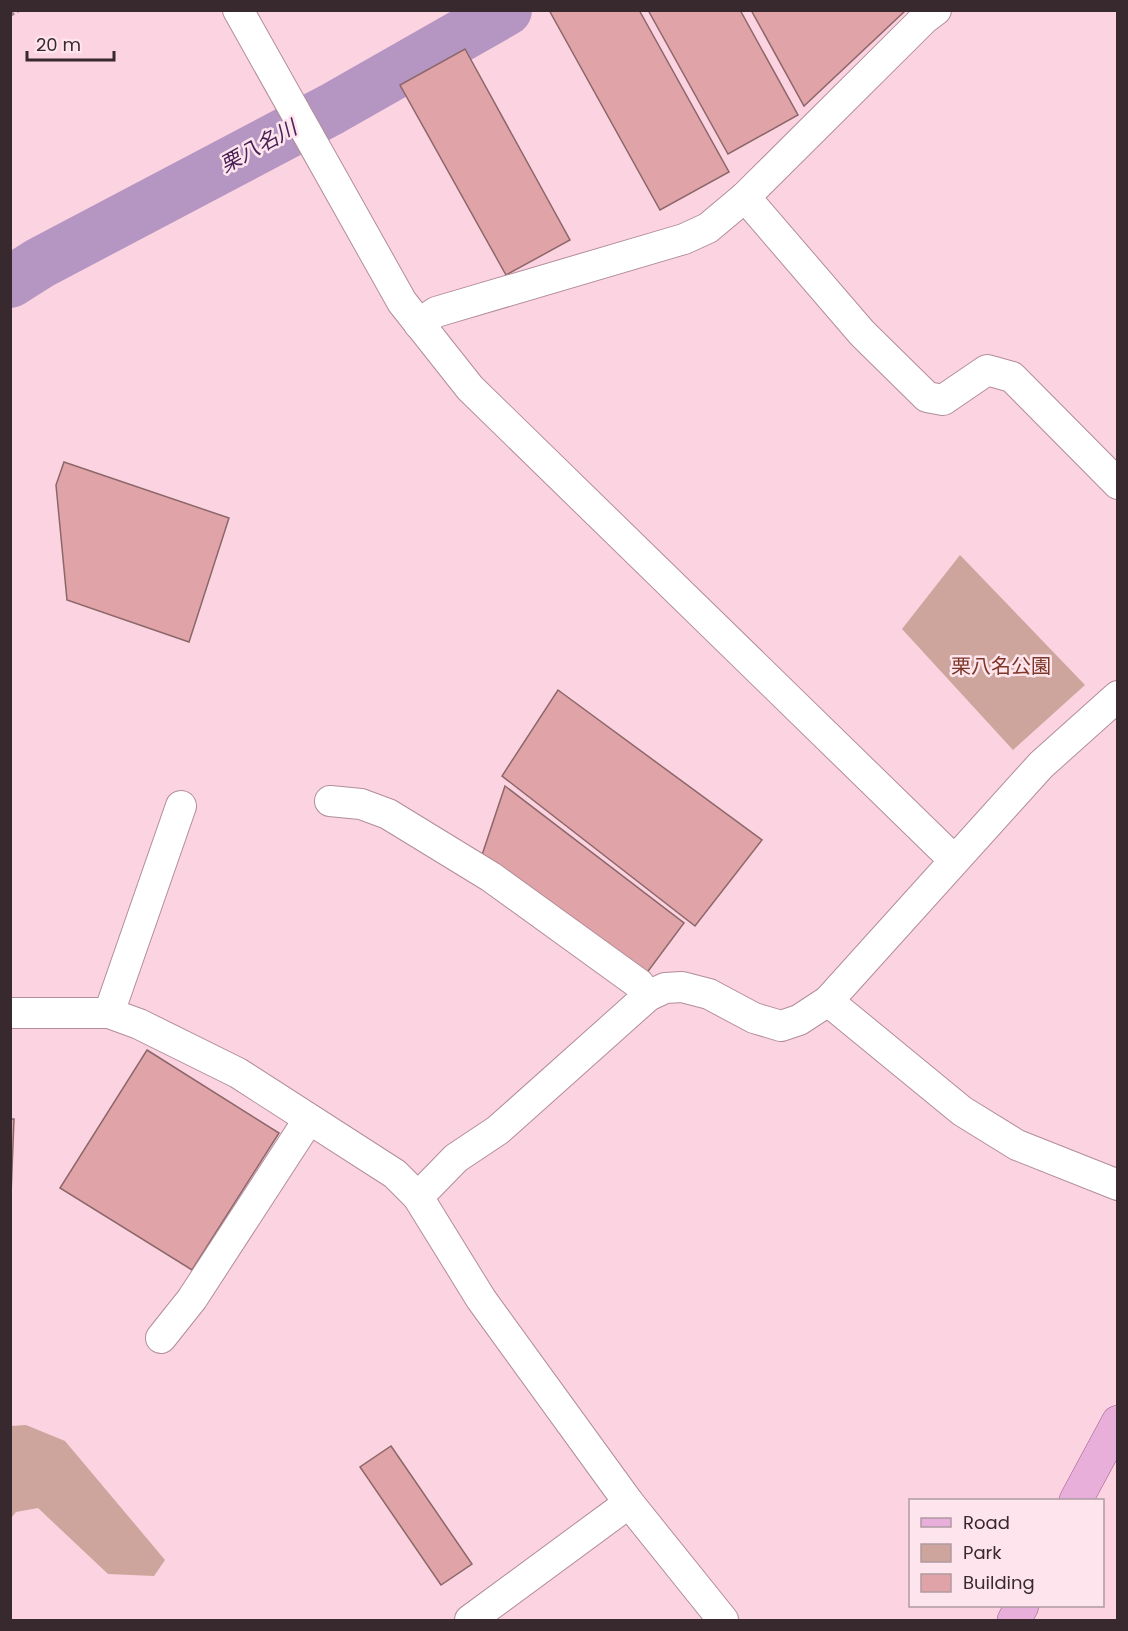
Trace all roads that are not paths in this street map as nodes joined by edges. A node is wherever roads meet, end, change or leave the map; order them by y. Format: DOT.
graph roads {
  1 [pos="238,10"];
  2 [pos="936,10"];
  3 [pos="745,197"];
  4 [pos="418,324"];
  5 [pos="1118,484"];
  6 [pos="1118,696"];
  7 [pos="330,801"];
  8 [pos="181,806"];
  9 [pos="954,860"];
  10 [pos="648,996"];
  11 [pos="828,1001"];
  12 [pos="10,1013"];
  13 [pos="109,1013"];
  14 [pos="309,1119"];
  15 [pos="1118,1185"];
  16 [pos="418,1197"];
  17 [pos="161,1338"];
  18 [pos="1118,1422"];
  19 [pos="1077,1499"];
  20 [pos="629,1503"];
  21 [pos="470,1620"];
  22 [pos="723,1620"];
  1 -- 4 [label="street"];
  2 -- 3 [label="street"];
  3 -- 4 [label="street"];
  3 -- 5 [label="street"];
  4 -- 9 [label="street"];
  6 -- 9 [label="street"];
  7 -- 10 [label="street"];
  8 -- 13 [label="street"];
  9 -- 11 [label="street"];
  10 -- 11 [label="street"];
  10 -- 16 [label="street"];
  11 -- 15 [label="street"];
  12 -- 13 [label="street"];
  13 -- 14 [label="street"];
  14 -- 16 [label="street"];
  14 -- 17 [label="street"];
  16 -- 20 [label="street"];
  18 -- 19 [label="main road"];
  20 -- 21 [label="street"];
  20 -- 22 [label="street"];
}
